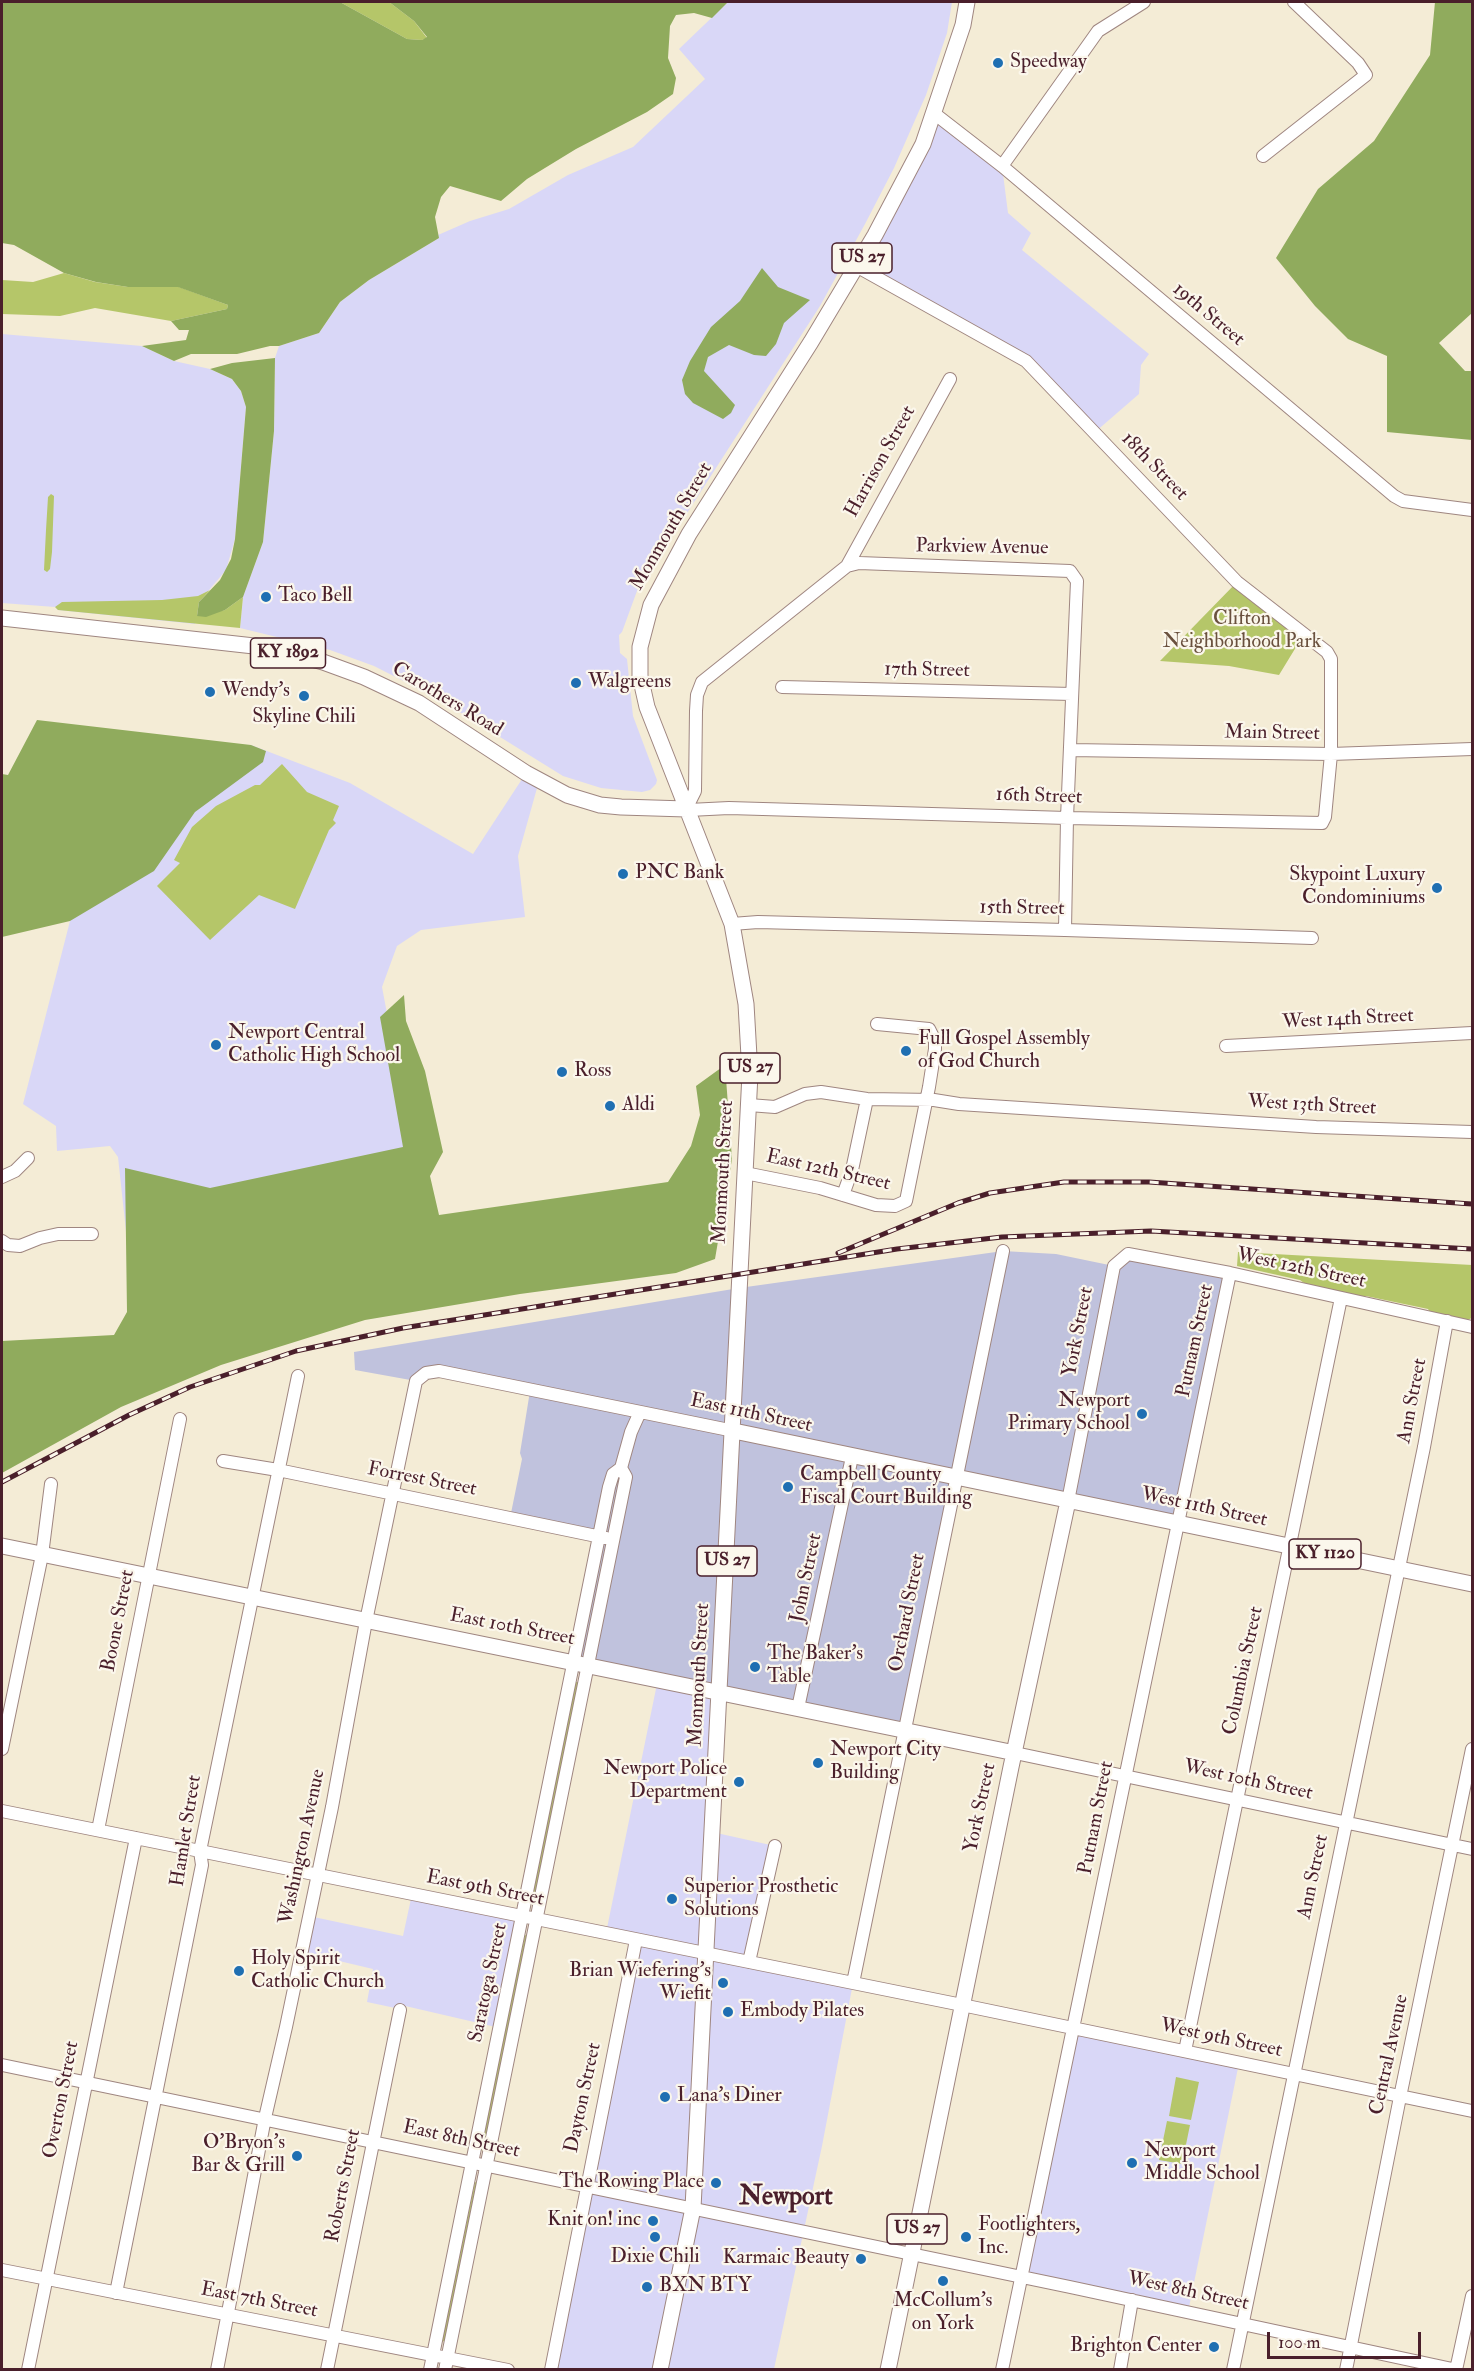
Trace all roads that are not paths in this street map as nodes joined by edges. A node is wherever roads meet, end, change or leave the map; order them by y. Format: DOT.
graph roads {
  1 [pos="968,2"];
  2 [pos="1144,2"];
  3 [pos="1294,2"];
  4 [pos="935,114"];
  5 [pos="1263,156"];
  6 [pos="1002,166"];
  7 [pos="856,266"];
  8 [pos="950,379"];
  9 [pos="1473,510"];
  10 [pos="847,566"];
  11 [pos="2,618"];
  12 [pos="782,687"];
  13 [pos="1072,694"];
  14 [pos="1473,749"];
  15 [pos="1070,750"];
  16 [pos="1331,754"];
  17 [pos="686,809"];
  18 [pos="1067,818"];
  19 [pos="732,924"];
  20 [pos="1065,930"];
  21 [pos="1312,938"];
  22 [pos="878,1024"];
  23 [pos="1473,1033"];
  24 [pos="1226,1046"];
  25 [pos="867,1099"];
  26 [pos="927,1101"];
  27 [pos="749,1105"];
  28 [pos="1473,1132"];
  29 [pos="28,1158"];
  30 [pos="746,1173"];
  31 [pos="2,1177"];
  32 [pos="843,1195"];
  33 [pos="92,1234"];
  34 [pos="2,1241"];
  35 [pos="1003,1251"];
  36 [pos="1121,1258"];
  37 [pos="1230,1273"];
  38 [pos="1341,1298"];
  39 [pos="1447,1322"];
  40 [pos="1473,1327"];
  41 [pos="426,1372"];
  42 [pos="298,1376"];
  43 [pos="639,1412"];
  44 [pos="180,1419"];
  45 [pos="734,1431"];
  46 [pos="852,1457"];
  47 [pos="223,1461"];
  48 [pos="621,1468"];
  49 [pos="278,1470"];
  50 [pos="955,1478"];
  51 [pos="51,1484"];
  52 [pos="393,1494"];
  53 [pos="1068,1501"];
  54 [pos="1178,1524"];
  55 [pos="599,1536"];
  56 [pos="613,1540"];
  57 [pos="2,1546"];
  58 [pos="1289,1546"];
  59 [pos="42,1555"];
  60 [pos="1398,1569"];
  61 [pos="148,1575"];
  62 [pos="1473,1584"];
  63 [pos="253,1596"];
  64 [pos="366,1621"];
  65 [pos="582,1663"];
  66 [pos="720,1692"];
  67 [pos="798,1708"];
  68 [pos="904,1731"];
  69 [pos="2,1749"];
  70 [pos="1473,1749"];
  71 [pos="1015,1753"];
  72 [pos="1125,1776"];
  73 [pos="1237,1798"];
  74 [pos="2,1810"];
  75 [pos="1346,1822"];
  76 [pos="98,1830"];
  77 [pos="136,1838"];
  78 [pos="1452,1845"];
  79 [pos="775,1846"];
  80 [pos="1473,1849"];
  81 [pos="200,1851"];
  82 [pos="318,1875"];
  83 [pos="523,1916"];
  84 [pos="538,1919"];
  85 [pos="636,1940"];
  86 [pos="706,1953"];
  87 [pos="749,1962"];
  88 [pos="852,1983"];
  89 [pos="962,2005"];
  90 [pos="400,2010"];
  91 [pos="1073,2028"];
  92 [pos="1185,2051"];
  93 [pos="2,2065"];
  94 [pos="1294,2074"];
  95 [pos="85,2082"];
  96 [pos="155,2096"];
  97 [pos="1400,2097"];
  98 [pos="1473,2111"];
  99 [pos="265,2118"];
  100 [pos="373,2141"];
  101 [pos="472,2162"];
  102 [pos="487,2165"];
  103 [pos="586,2187"];
  104 [pos="693,2208"];
  105 [pos="912,2254"];
  106 [pos="2,2270"];
  107 [pos="1021,2277"];
  108 [pos="46,2279"];
  109 [pos="116,2293"];
  110 [pos="1473,2296"];
  111 [pos="1132,2300"];
  112 [pos="228,2314"];
  113 [pos="1242,2323"];
  114 [pos="334,2335"];
  115 [pos="1351,2346"];
  116 [pos="433,2355"];
  117 [pos="446,2363"];
  118 [pos="28,2370"];
  119 [pos="217,2370"];
  120 [pos="327,2370"];
  121 [pos="430,2370"];
  122 [pos="508,2370"];
  123 [pos="551,2370"];
  124 [pos="660,2370"];
  125 [pos="888,2370"];
  126 [pos="1002,2370"];
  127 [pos="1120,2370"];
  128 [pos="1233,2370"];
  129 [pos="1346,2370"];
  130 [pos="1456,2370"];
  1 -- 4 [label="main road, US 27"];
  2 -- 6 [label="street"];
  3 -- 5 [label="street"];
  4 -- 6 [label="street, 19th Street"];
  4 -- 7 [label="main road, US 27"];
  6 -- 9 [label="street, 19th Street"];
  7 -- 16 [label="street, 18th Street"];
  7 -- 17 [label="main road, Monmouth Street / US 27"];
  8 -- 10 [label="street, Harrison Street"];
  10 -- 13 [label="street, Parkview Avenue"];
  10 -- 17 [label="street"];
  11 -- 17 [label="main road, Carothers Road / KY 1892"];
  12 -- 13 [label="street, 17th Street"];
  13 -- 15 [label="street, Parkview Avenue"];
  14 -- 16 [label="street, Main Street"];
  15 -- 16 [label="street, Main Street"];
  15 -- 18 [label="street, Parkview Avenue"];
  16 -- 18 [label="street, 16th Street"];
  17 -- 18 [label="street, 16th Street"];
  17 -- 19 [label="main road, Monmouth Street / US 27"];
  18 -- 20 [label="street, Parkview Avenue"];
  19 -- 20 [label="street, 15th Street"];
  19 -- 27 [label="main road, Monmouth Street / US 27"];
  20 -- 21 [label="street, 15th Street"];
  22 -- 26 [label="street"];
  23 -- 24 [label="street, West 14th Street"];
  25 -- 26 [label="street, West 13th Street"];
  25 -- 27 [label="street, West 13th Street"];
  25 -- 32 [label="street"];
  26 -- 28 [label="street, West 13th Street"];
  26 -- 32 [label="street, East 12th Street"];
  27 -- 30 [label="main road, Monmouth Street / US 27"];
  29 -- 31 [label="street"];
  30 -- 32 [label="street, East 12th Street"];
  30 -- 45 [label="main road, Monmouth Street / US 27"];
  33 -- 34 [label="street"];
  35 -- 50 [label="street, Orchard Street"];
  36 -- 37 [label="street, West 12th Street"];
  36 -- 53 [label="street, York Street"];
  37 -- 38 [label="street, West 12th Street"];
  37 -- 54 [label="street, Putnam Street"];
  38 -- 39 [label="street, West 12th Street"];
  38 -- 58 [label="street, Columbia Street"];
  39 -- 40 [label="street, West 12th Street"];
  39 -- 60 [label="street, Ann Street"];
  41 -- 43 [label="street, East 11th Street"];
  41 -- 52 [label="street, Washington Avenue"];
  42 -- 49 [label="street, Hamlet Street"];
  43 -- 45 [label="street, East 11th Street"];
  43 -- 48 [label="street, Saratoga Street"];
  44 -- 61 [label="street, Boone Street"];
  45 -- 46 [label="main road, East 11th Street"];
  45 -- 66 [label="main road, Monmouth Street / US 27"];
  46 -- 50 [label="main road, East 11th Street"];
  46 -- 67 [label="street, John Street"];
  47 -- 49 [label="street, Forrest Street"];
  48 -- 55 [label="street, Saratoga Street"];
  48 -- 56 [label="street, Saratoga Street"];
  49 -- 52 [label="street, Forrest Street"];
  49 -- 63 [label="street, Hamlet Street"];
  50 -- 53 [label="main road, East 11th Street"];
  50 -- 68 [label="street, Orchard Street"];
  51 -- 59 [label="street"];
  52 -- 55 [label="street, Forrest Street"];
  52 -- 64 [label="street, Washington Avenue"];
  53 -- 54 [label="main road, West 11th Street / KY 1120"];
  53 -- 71 [label="main road, York Street / US 27"];
  54 -- 58 [label="main road, West 11th Street / KY 1120"];
  54 -- 72 [label="street, Putnam Street"];
  55 -- 56 [label="street, Forrest Street"];
  55 -- 65 [label="street, Saratoga Street"];
  56 -- 65 [label="street, Saratoga Street"];
  57 -- 59 [label="main road, East 10th Street"];
  58 -- 60 [label="main road, West 11th Street / KY 1120"];
  58 -- 73 [label="street, Columbia Street"];
  59 -- 61 [label="main road, East 10th Street"];
  59 -- 69 [label="street"];
  60 -- 62 [label="main road, West 11th Street / KY 1120"];
  60 -- 75 [label="street, Ann Street"];
  61 -- 63 [label="main road, East 10th Street"];
  61 -- 76 [label="street, Boone Street"];
  63 -- 64 [label="main road, East 10th Street"];
  63 -- 81 [label="street, Hamlet Street"];
  64 -- 65 [label="main road, East 10th Street"];
  64 -- 82 [label="street, Washington Avenue"];
  65 -- 66 [label="main road, East 10th Street"];
  65 -- 83 [label="street, Saratoga Street"];
  65 -- 84 [label="street, Saratoga Street"];
  66 -- 67 [label="main road, East 10th Street"];
  66 -- 86 [label="main road, Monmouth Street / US 27"];
  67 -- 68 [label="main road, East 10th Street"];
  68 -- 71 [label="main road, East 10th Street"];
  68 -- 88 [label="street, Orchard Street"];
  70 -- 78 [label="street, Central Avenue"];
  71 -- 72 [label="street, West 10th Street"];
  71 -- 89 [label="main road, York Street / US 27"];
  72 -- 73 [label="street, West 10th Street"];
  72 -- 91 [label="street, Putnam Street"];
  73 -- 75 [label="street, West 10th Street"];
  73 -- 92 [label="street, Columbia Street"];
  74 -- 76 [label="street, East 9th Street"];
  75 -- 78 [label="street, West 10th Street"];
  75 -- 94 [label="street, Ann Street"];
  76 -- 77 [label="street, East 9th Street"];
  77 -- 81 [label="street, East 9th Street"];
  77 -- 95 [label="street, Overton Street"];
  78 -- 80 [label="street, West 10th Street"];
  78 -- 97 [label="street, Central Avenue"];
  79 -- 87 [label="street"];
  81 -- 82 [label="street, East 9th Street"];
  81 -- 96 [label="street, Hamlet Street"];
  82 -- 83 [label="street, East 9th Street"];
  82 -- 99 [label="street, Washington Avenue"];
  83 -- 84 [label="street, East 9th Street"];
  83 -- 101 [label="street, Saratoga Street"];
  84 -- 85 [label="street, East 9th Street"];
  84 -- 102 [label="street, Saratoga Street"];
  85 -- 86 [label="street, East 9th Street"];
  85 -- 103 [label="street, Dayton Street"];
  86 -- 87 [label="street, East 9th Street"];
  86 -- 104 [label="main road, Monmouth Street / US 27"];
  87 -- 88 [label="street, East 9th Street"];
  88 -- 89 [label="street, East 9th Street"];
  89 -- 91 [label="street, West 9th Street"];
  89 -- 105 [label="main road, York Street / US 27"];
  90 -- 100 [label="street, Roberts Street"];
  91 -- 92 [label="street, West 9th Street"];
  91 -- 107 [label="street, Putnam Street"];
  92 -- 94 [label="street, West 9th Street"];
  93 -- 95 [label="street, East 8th Street"];
  94 -- 97 [label="street, West 9th Street"];
  94 -- 113 [label="street, Ann Street"];
  95 -- 96 [label="street, East 8th Street"];
  95 -- 108 [label="street, Overton Street"];
  96 -- 99 [label="street, East 8th Street"];
  96 -- 109 [label="street, Hamlet Street"];
  97 -- 98 [label="street, West 9th Street"];
  97 -- 115 [label="street, Central Avenue"];
  99 -- 100 [label="street, East 8th Street"];
  99 -- 112 [label="street, Washington Avenue"];
  100 -- 101 [label="street, East 8th Street"];
  100 -- 114 [label="street, Roberts Street"];
  101 -- 102 [label="street, East 8th Street"];
  101 -- 116 [label="street, Saratoga Street"];
  102 -- 103 [label="street, East 8th Street"];
  102 -- 117 [label="street, Saratoga Street"];
  103 -- 104 [label="street, East 8th Street"];
  103 -- 123 [label="street, Dayton Street"];
  104 -- 105 [label="street, East 8th Street"];
  104 -- 124 [label="main road, Monmouth Street / US 27"];
  105 -- 107 [label="street, West 8th Street"];
  105 -- 125 [label="main road, York Street / US 27"];
  106 -- 108 [label="street, East 7th Street"];
  107 -- 111 [label="street, West 8th Street"];
  107 -- 126 [label="street, Putnam Street"];
  108 -- 109 [label="street, East 7th Street"];
  108 -- 118 [label="street, Overton Street"];
  109 -- 112 [label="street, East 7th Street"];
  110 -- 130 [label="street"];
  111 -- 113 [label="street, West 8th Street"];
  111 -- 127 [label="street"];
  112 -- 114 [label="street, East 7th Street"];
  112 -- 119 [label="street, Washington Avenue"];
  113 -- 115 [label="street, West 8th Street"];
  113 -- 128 [label="street, Ann Street"];
  114 -- 116 [label="street, East 7th Street"];
  114 -- 120 [label="street, Roberts Street"];
  115 -- 129 [label="street, Central Avenue"];
  115 -- 130 [label="street, West 8th Street"];
  116 -- 117 [label="street, East 7th Street"];
  116 -- 121 [label="street, Saratoga Street"];
  117 -- 122 [label="street, East 7th Street"];
}
